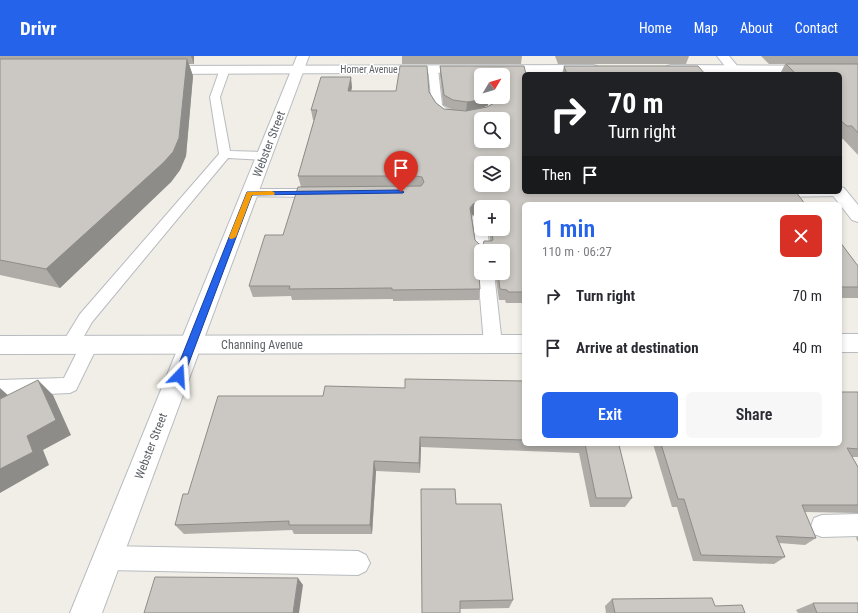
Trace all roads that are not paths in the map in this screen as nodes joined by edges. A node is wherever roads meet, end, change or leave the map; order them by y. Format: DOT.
graph roads {
  1 [pos="722,56"];
  2 [pos="300,63"];
  3 [pos="225,69"];
  4 [pos="433,69"];
  5 [pos="602,69"];
  6 [pos="660,69"];
  7 [pos="148,70"];
  8 [pos="858,70"];
  9 [pos="474,71"];
  10 [pos="510,71"];
  11 [pos="736,72"];
  12 [pos="494,104"];
  13 [pos="225,154"];
  14 [pos="264,156"];
  15 [pos="250,193"];
  16 [pos="330,193"];
  17 [pos="760,194"];
  18 [pos="848,201"];
  19 [pos="487,280"];
  20 [pos="842,343"];
  21 [pos="858,343"];
  22 [pos="0,344"];
  23 [pos="493,344"];
  24 [pos="522,344"];
  25 [pos="79,345"];
  26 [pos="190,345"];
  27 [pos="0,388"];
  28 [pos="858,525"];
  29 [pos="822,526"];
  30 [pos="108,558"];
  31 [pos="358,563"];
  32 [pos="86,613"];
  1 -- 11 [label="street"];
  2 -- 3 [label="street, Homer Avenue"];
  2 -- 4 [label="street, Homer Avenue"];
  2 -- 14 [label="street, Webster Street"];
  3 -- 7 [label="street, Homer Avenue"];
  3 -- 13 [label="lane"];
  4 -- 9 [label="street, Homer Avenue"];
  4 -- 12 [label="lane"];
  5 -- 10 [label="street, Homer Avenue"];
  6 -- 11 [label="street"];
  8 -- 11 [label="street"];
  13 -- 14 [label="lane"];
  13 -- 25 [label="lane"];
  14 -- 15 [label="street, Webster Street"];
  15 -- 16 [label="lane"];
  15 -- 26 [label="street, Webster Street"];
  17 -- 18 [label="lane"];
  19 -- 23 [label="lane"];
  20 -- 21 [label="street"];
  22 -- 25 [label="street, Channing Avenue"];
  23 -- 24 [label="street, Channing Avenue"];
  23 -- 26 [label="street, Channing Avenue"];
  25 -- 26 [label="street, Channing Avenue"];
  25 -- 27 [label="lane"];
  26 -- 30 [label="street, Webster Street"];
  28 -- 29 [label="lane"];
  30 -- 31 [label="lane"];
  30 -- 32 [label="street, Webster Street"];
}
